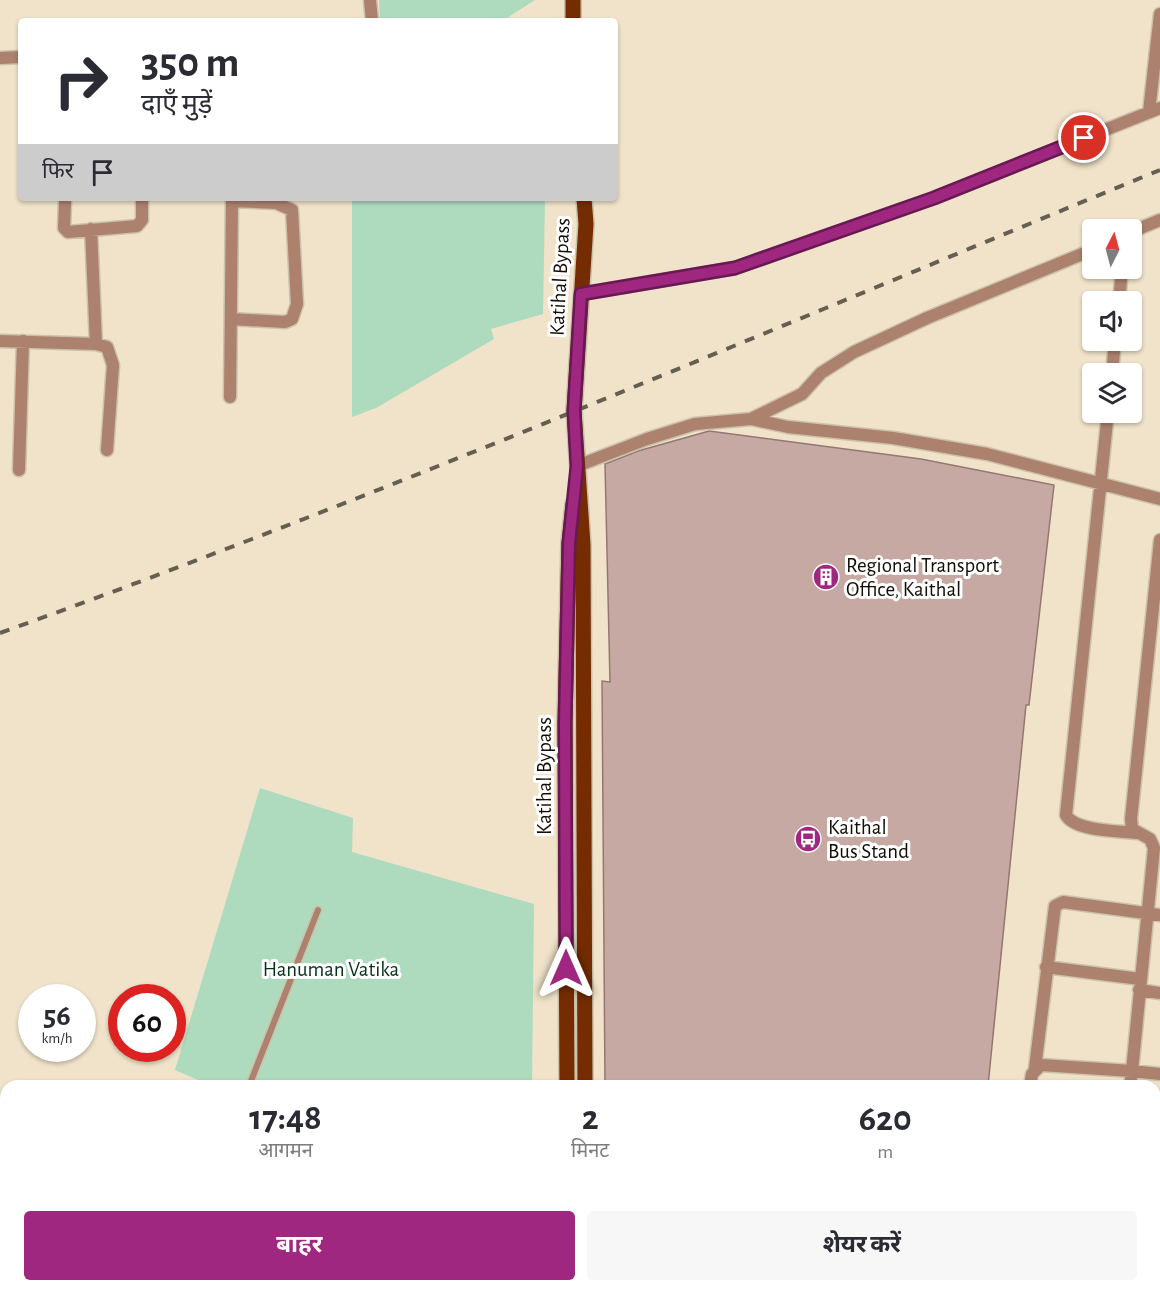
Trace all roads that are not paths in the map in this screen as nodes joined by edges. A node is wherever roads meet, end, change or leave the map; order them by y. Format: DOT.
graph roads {
  1 [pos="370,0"];
  2 [pos="573,0"];
  3 [pos="1160,14"];
  4 [pos="372,18"];
  5 [pos="570,18"];
  6 [pos="18,57"];
  7 [pos="0,58"];
  8 [pos="1154,110"];
  9 [pos="142,201"];
  10 [pos="232,201"];
  11 [pos="247,201"];
  12 [pos="584,201"];
  13 [pos="64,202"];
  14 [pos="1160,220"];
  15 [pos="1142,227"];
  16 [pos="91,229"];
  17 [pos="1082,254"];
  18 [pos="581,294"];
  19 [pos="231,319"];
  20 [pos="0,341"];
  21 [pos="23,341"];
  22 [pos="96,344"];
  23 [pos="230,397"];
  24 [pos="751,418"];
  25 [pos="1107,423"];
  26 [pos="107,450"];
  27 [pos="577,466"];
  28 [pos="19,470"];
  29 [pos="1101,483"];
  30 [pos="1160,499"];
  31 [pos="1160,540"];
  32 [pos="1136,832"];
  33 [pos="318,910"];
  34 [pos="1154,914"];
  35 [pos="1046,967"];
  36 [pos="1140,985"];
  37 [pos="1160,993"];
  38 [pos="1035,1068"];
  39 [pos="1132,1071"];
  40 [pos="1160,1074"];
  41 [pos="251,1080"];
  42 [pos="567,1080"];
  43 [pos="585,1080"];
  44 [pos="1032,1080"];
  45 [pos="1131,1080"];
  1 -- 4 [label="street"];
  2 -- 5 [label="main road"];
  3 -- 8 [label="street"];
  6 -- 7 [label="street"];
  8 -- 18 [label="street"];
  9 -- 16 [label="street"];
  10 -- 19 [label="street"];
  11 -- 19 [label="street"];
  12 -- 18 [label="main road, Katihal Bypass"];
  13 -- 16 [label="street"];
  14 -- 15 [label="street"];
  16 -- 22 [label="street"];
  17 -- 24 [label="street"];
  18 -- 27 [label="main road, Katihal Bypass"];
  19 -- 23 [label="street"];
  20 -- 21 [label="street"];
  21 -- 22 [label="street"];
  21 -- 28 [label="street"];
  22 -- 26 [label="street"];
  24 -- 27 [label="street"];
  24 -- 29 [label="street"];
  25 -- 29 [label="street"];
  27 -- 42 [label="main road, Katihal Bypass"];
  27 -- 43 [label="main road, Katihal Bypass"];
  29 -- 30 [label="street"];
  29 -- 32 [label="street"];
  31 -- 32 [label="street"];
  32 -- 34 [label="street"];
  33 -- 41 [label="lane"];
  34 -- 35 [label="street"];
  34 -- 36 [label="street"];
  35 -- 36 [label="street"];
  35 -- 38 [label="street"];
  36 -- 37 [label="street"];
  36 -- 39 [label="street"];
  38 -- 39 [label="street"];
  38 -- 44 [label="street"];
  39 -- 40 [label="street"];
  39 -- 45 [label="street"];
}
